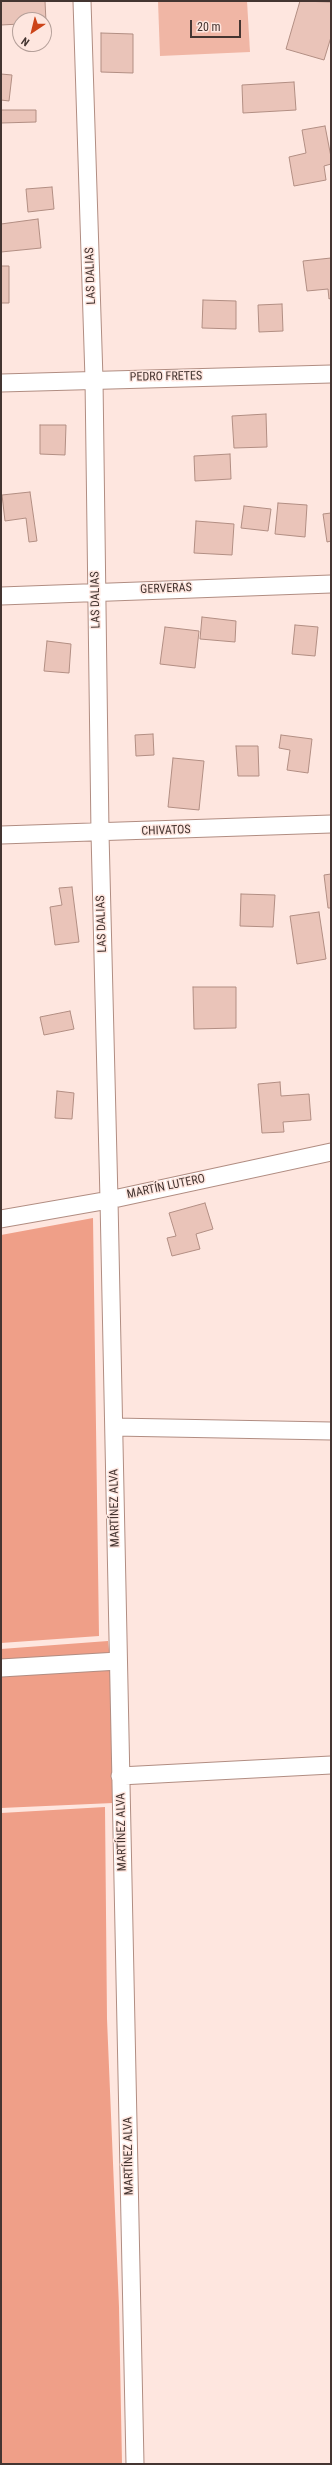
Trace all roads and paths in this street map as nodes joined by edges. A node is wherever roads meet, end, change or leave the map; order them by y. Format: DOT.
graph roads {
  1 [pos="82,1"];
  2 [pos="331,374"];
  3 [pos="94,379"];
  4 [pos="1,383"];
  5 [pos="331,584"];
  6 [pos="95,592"];
  7 [pos="1,596"];
  8 [pos="331,824"];
  9 [pos="100,833"];
  10 [pos="1,835"];
  11 [pos="331,1152"];
  12 [pos="109,1200"];
  13 [pos="1,1219"];
  14 [pos="114,1427"];
  15 [pos="331,1431"];
  16 [pos="118,1661"];
  17 [pos="1,1668"];
  18 [pos="331,1765"];
  19 [pos="120,1776"];
  20 [pos="135,2464"];
  1 -- 3 [label="street, LAS DALIAS"];
  2 -- 3 [label="street, PEDRO FRETES"];
  3 -- 4 [label="street, PEDRO FRETES"];
  3 -- 6 [label="street, LAS DALIAS"];
  5 -- 6 [label="street, GERVERAS"];
  6 -- 7 [label="street, GERVERAS"];
  6 -- 9 [label="street, LAS DALIAS"];
  8 -- 9 [label="street, CHIVATOS"];
  9 -- 10 [label="street, CHIVATOS"];
  9 -- 12 [label="street, LAS DALIAS"];
  11 -- 12 [label="street, MARTÍN LUTERO"];
  12 -- 13 [label="street, MARTÍN LUTERO"];
  12 -- 14 [label="street, MARTÍNEZ ALVA"];
  14 -- 15 [label="street"];
  14 -- 16 [label="street, MARTÍNEZ ALVA"];
  16 -- 17 [label="street"];
  16 -- 19 [label="street, MARTÍNEZ ALVA"];
  18 -- 19 [label="street"];
  19 -- 20 [label="street, MARTÍNEZ ALVA"];
}
